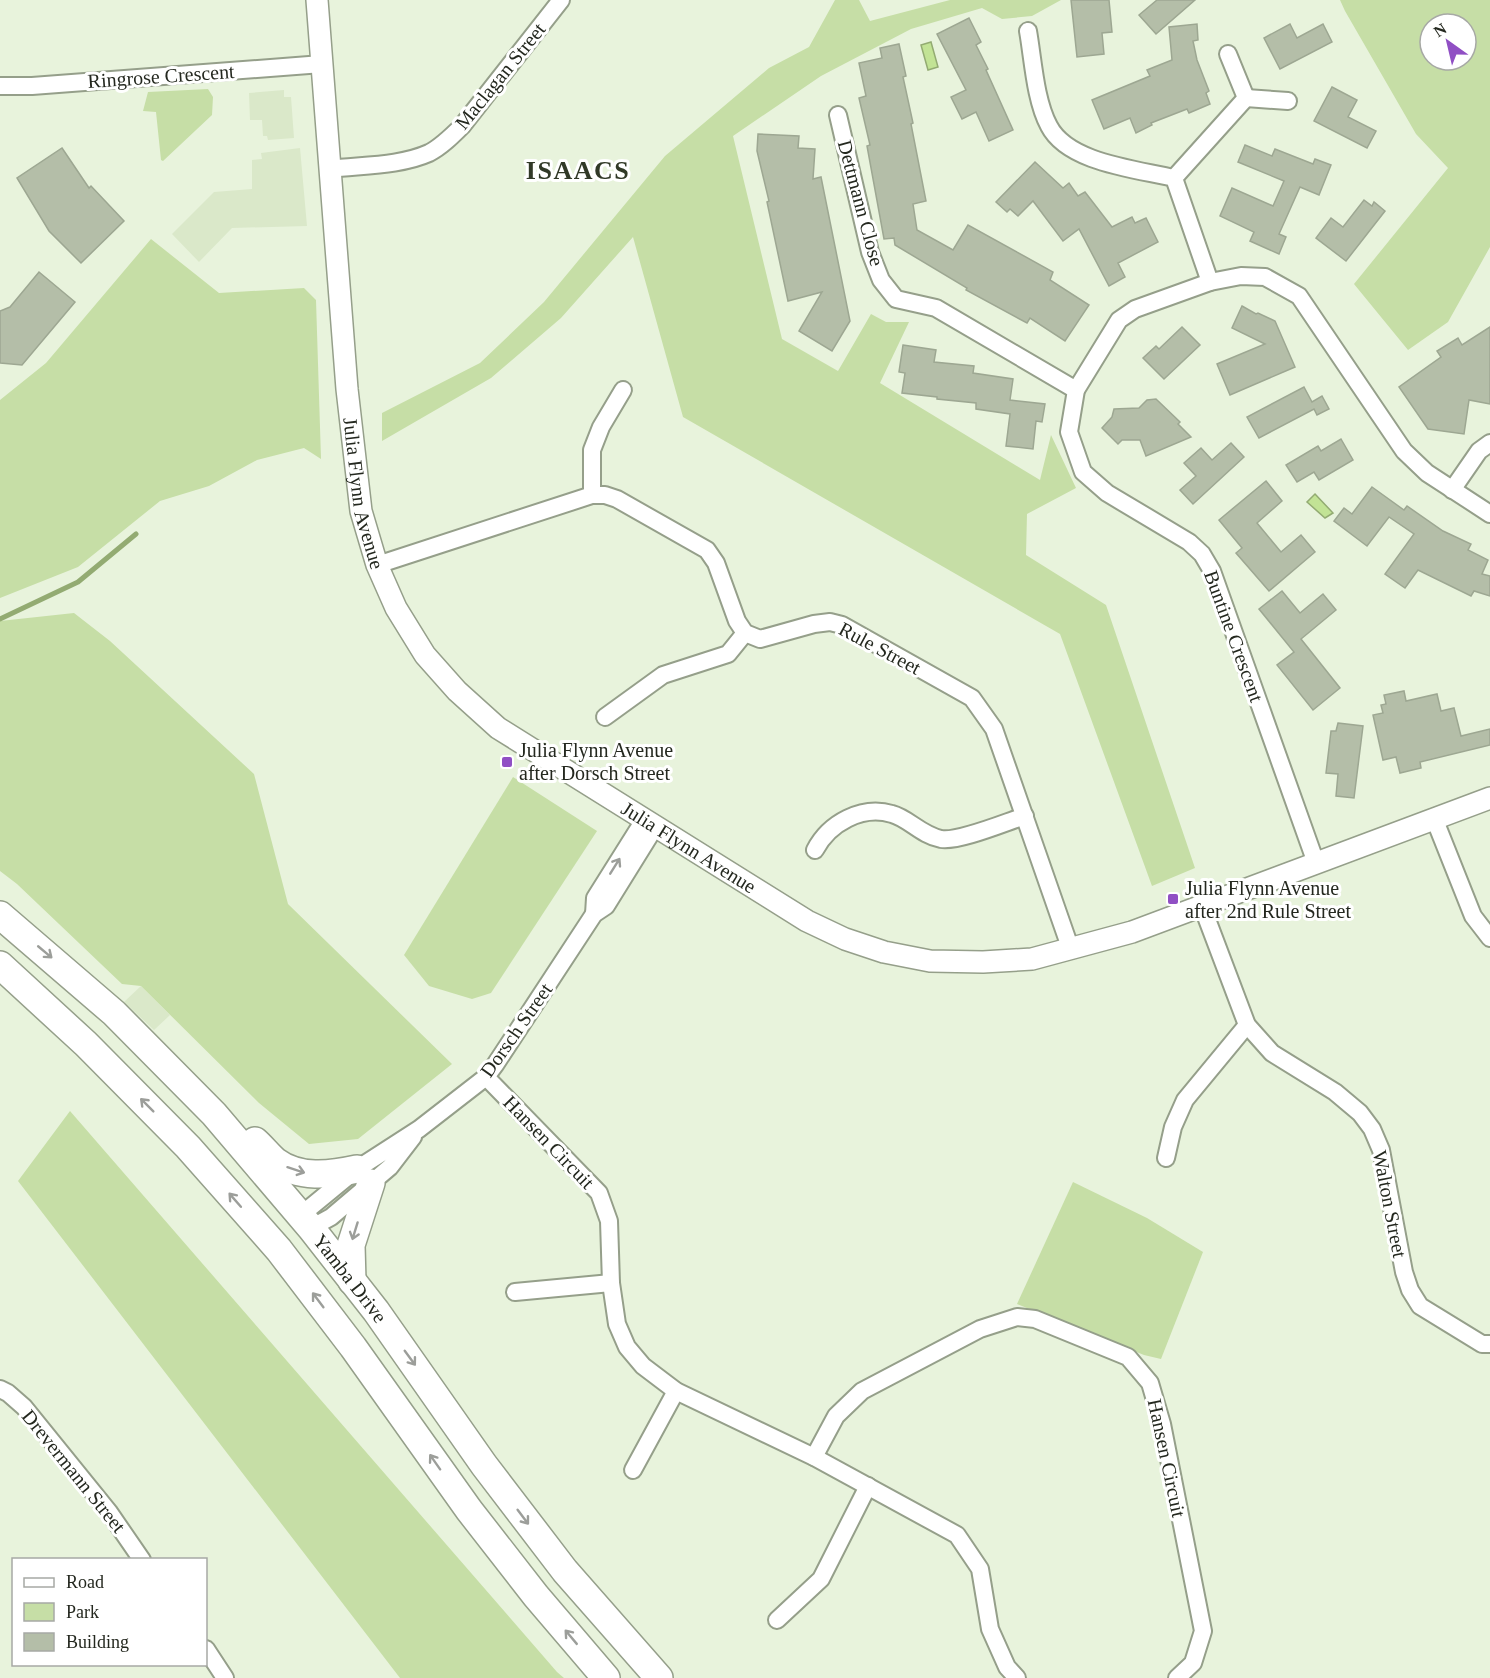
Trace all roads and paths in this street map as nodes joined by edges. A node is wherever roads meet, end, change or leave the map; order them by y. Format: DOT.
graph roads {
  1 [pos="317,0"];
  2 [pos="561,0"];
  3 [pos="1028,31"];
  4 [pos="1228,54"];
  5 [pos="322,64"];
  6 [pos="0,86"];
  7 [pos="1246,98"];
  8 [pos="1288,100"];
  9 [pos="838,115"];
  10 [pos="330,169"];
  11 [pos="1174,178"];
  12 [pos="1210,282"];
  13 [pos="623,390"];
  14 [pos="1076,390"];
  15 [pos="1490,443"];
  16 [pos="1452,490"];
  17 [pos="592,495"];
  18 [pos="1490,514"];
  19 [pos="377,565"];
  20 [pos="745,633"];
  21 [pos="605,717"];
  22 [pos="1490,798"];
  23 [pos="1025,816"];
  24 [pos="1434,818"];
  25 [pos="649,824"];
  26 [pos="815,850"];
  27 [pos="1316,863"];
  28 [pos="1202,906"];
  29 [pos="0,915"];
  30 [pos="1490,938"];
  31 [pos="1071,950"];
  32 [pos="0,965"];
  33 [pos="1247,1024"];
  34 [pos="490,1071"];
  35 [pos="214,1114"];
  36 [pos="1166,1158"];
  37 [pos="364,1176"];
  38 [pos="306,1222"];
  39 [pos="276,1247"];
  40 [pos="352,1281"];
  41 [pos="611,1283"];
  42 [pos="515,1292"];
  43 [pos="1490,1344"];
  44 [pos="0,1389"];
  45 [pos="676,1391"];
  46 [pos="814,1457"];
  47 [pos="633,1470"];
  48 [pos="868,1486"];
  49 [pos="141,1558"];
  50 [pos="777,1620"];
  51 [pos="207,1651"];
  52 [pos="225,1678"];
  53 [pos="606,1678"];
  54 [pos="659,1678"];
  55 [pos="1017,1678"];
  56 [pos="1177,1678"];
  1 -- 5 [label="street, Julia Flynn Avenue"];
  2 -- 10 [label="street, Maclagan Street"];
  3 -- 11 [label="street"];
  4 -- 7 [label="street"];
  5 -- 6 [label="street, Ringrose Crescent"];
  5 -- 10 [label="street, Julia Flynn Avenue"];
  7 -- 8 [label="street"];
  7 -- 11 [label="street"];
  9 -- 14 [label="street, Dettmann Close"];
  10 -- 19 [label="street, Julia Flynn Avenue"];
  11 -- 12 [label="street"];
  12 -- 14 [label="street, Buntine Crescent"];
  12 -- 16 [label="street, Buntine Crescent"];
  13 -- 17 [label="street"];
  14 -- 27 [label="street, Buntine Crescent"];
  15 -- 16 [label="street"];
  16 -- 18 [label="street, Buntine Crescent"];
  17 -- 19 [label="street"];
  17 -- 20 [label="street"];
  19 -- 25 [label="street, Julia Flynn Avenue"];
  20 -- 21 [label="street"];
  20 -- 23 [label="street, Rule Street"];
  22 -- 24 [label="street, Julia Flynn Avenue"];
  23 -- 26 [label="street"];
  23 -- 31 [label="street, Rule Street"];
  24 -- 27 [label="street, Julia Flynn Avenue"];
  24 -- 30 [label="street"];
  25 -- 31 [label="street, Julia Flynn Avenue"];
  25 -- 34 [label="street, Dorsch Street"];
  27 -- 28 [label="street, Julia Flynn Avenue"];
  28 -- 31 [label="street, Julia Flynn Avenue"];
  28 -- 33 [label="street, Walton Street"];
  29 -- 35 [label="main road, Yamba Drive, one-way"];
  39 -- 32 [label="main road, Yamba Drive, one-way"];
  33 -- 36 [label="street"];
  33 -- 43 [label="street, Walton Street"];
  34 -- 37 [label="street, Dorsch Street"];
  34 -- 41 [label="street, Hansen Circuit"];
  35 -- 37 [label="main road, one-way"];
  35 -- 38 [label="main road, Yamba Drive"];
  37 -- 38 [label="street, Dorsch Street"];
  37 -- 40 [label="main road, one-way"];
  38 -- 39 [label="main road"];
  38 -- 40 [label="main road, Yamba Drive"];
  53 -- 39 [label="main road, Yamba Drive, one-way"];
  40 -- 54 [label="main road, Yamba Drive, one-way"];
  41 -- 42 [label="street"];
  41 -- 45 [label="street, Hansen Circuit"];
  44 -- 49 [label="street, Drevermann Street"];
  45 -- 46 [label="street, Hansen Circuit"];
  45 -- 47 [label="street"];
  46 -- 48 [label="street, Hansen Circuit"];
  46 -- 56 [label="street, Hansen Circuit"];
  48 -- 50 [label="street"];
  48 -- 55 [label="street, Hansen Circuit"];
  51 -- 52 [label="street"];
}
